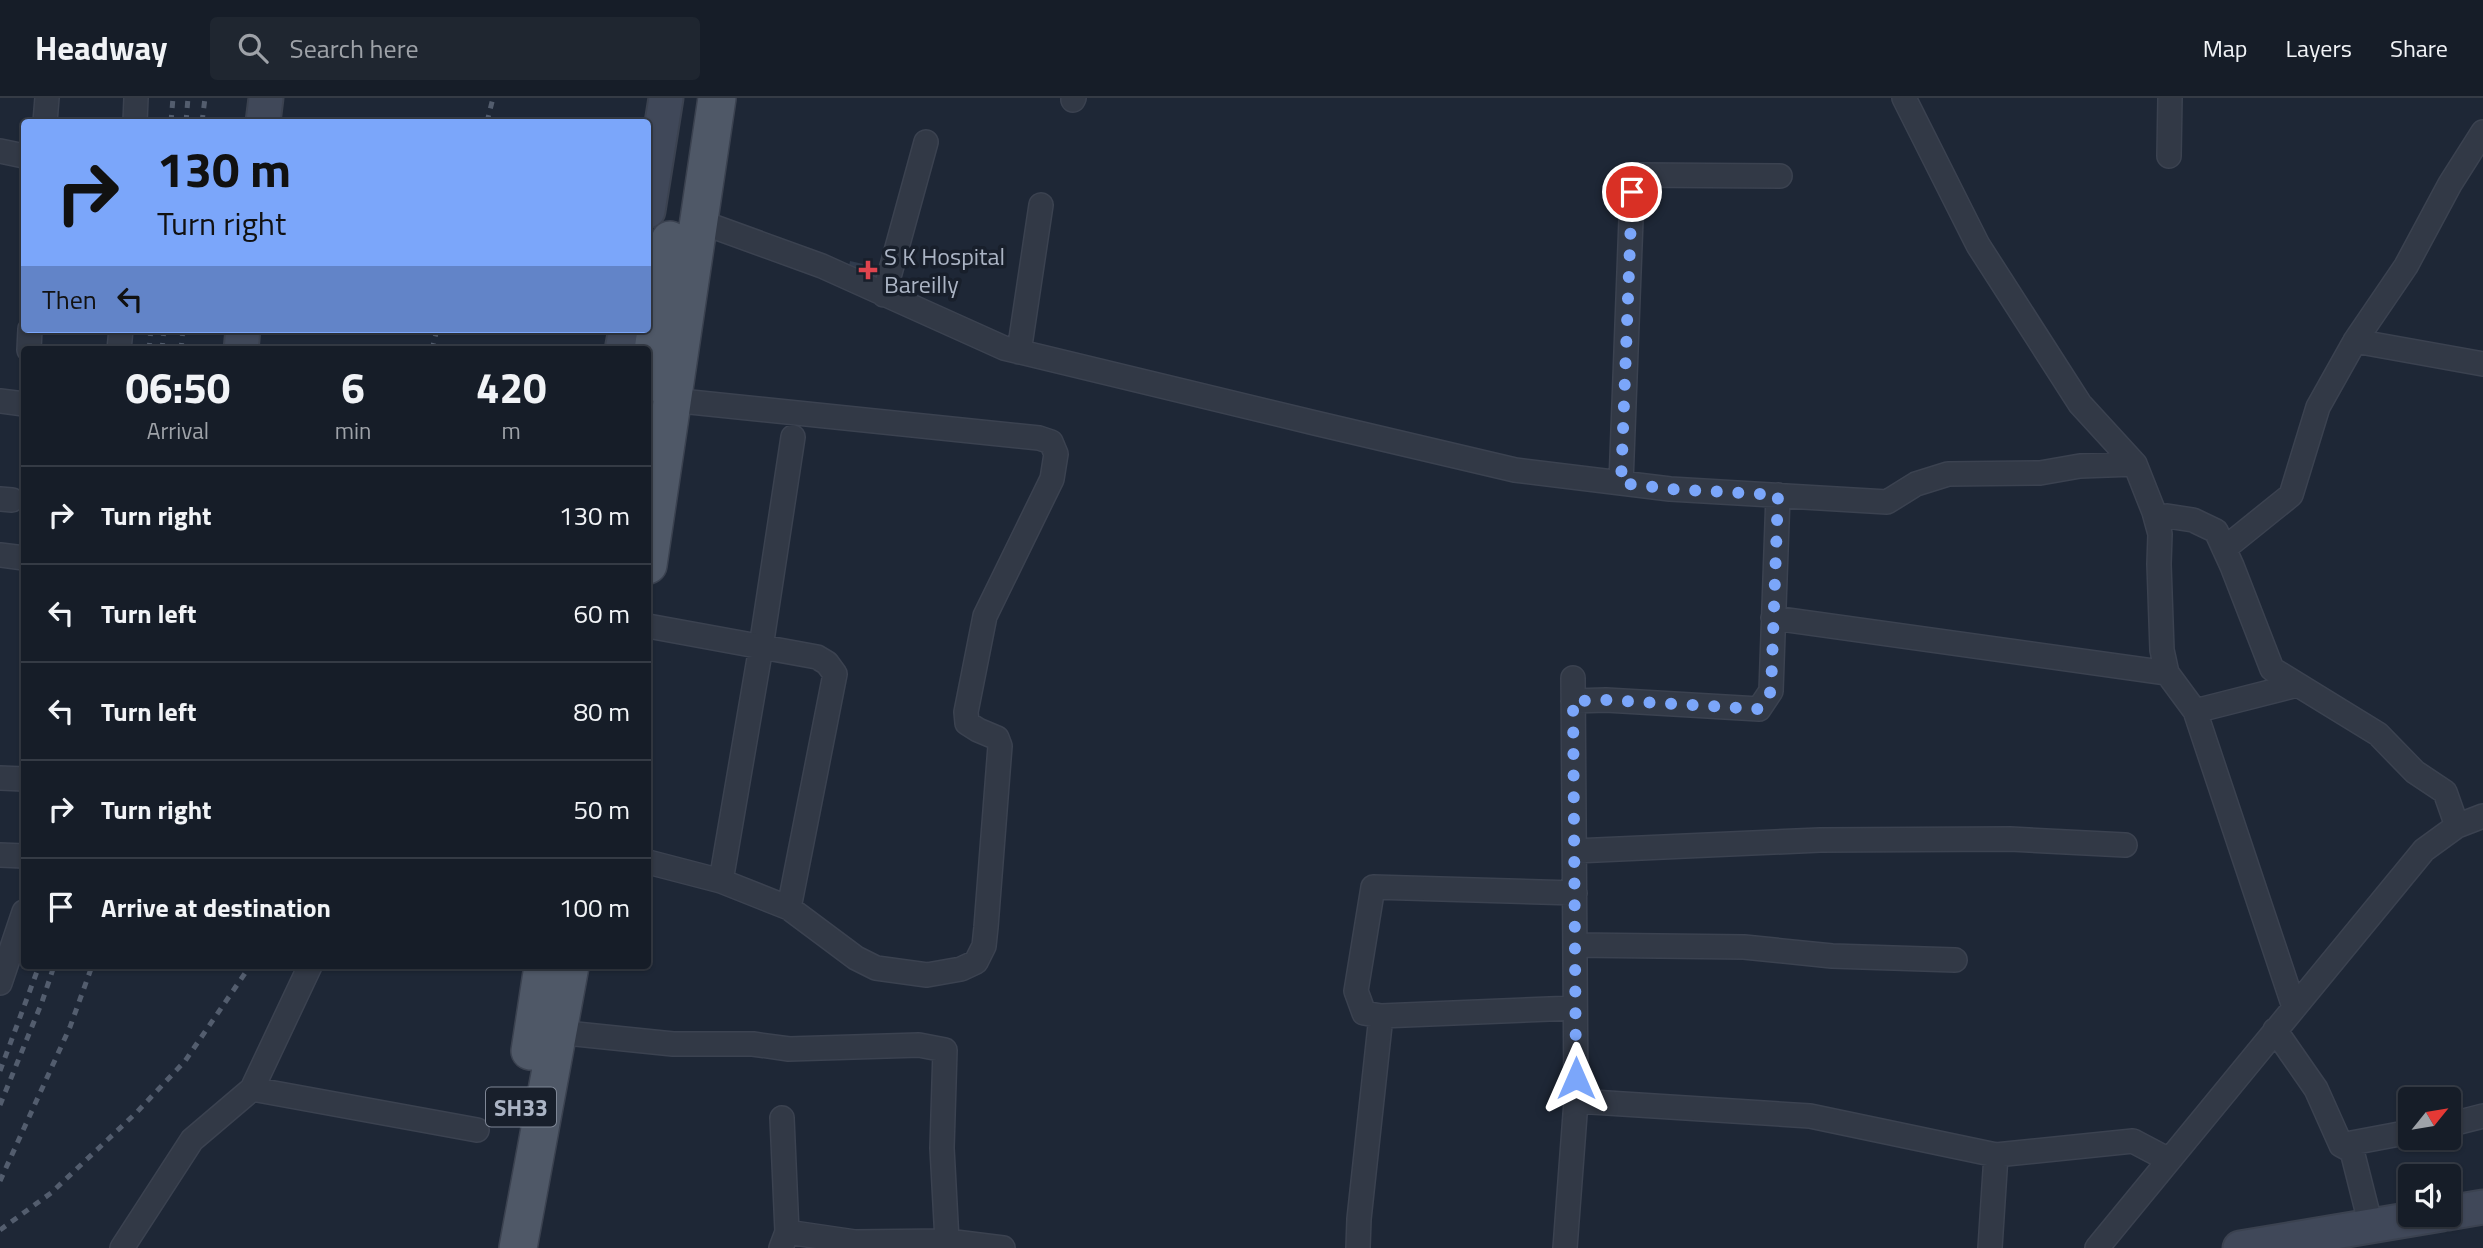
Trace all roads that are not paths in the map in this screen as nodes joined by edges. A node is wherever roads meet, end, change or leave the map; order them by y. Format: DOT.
graph roads {
  1 [pos="47,98"];
  2 [pos="136,98"];
  3 [pos="266,98"];
  4 [pos="666,98"];
  5 [pos="693,98"];
  6 [pos="701,98"];
  7 [pos="712,98"];
  8 [pos="717,98"];
  9 [pos="1905,98"];
  10 [pos="2169,98"];
  11 [pos="45,119"];
  12 [pos="135,119"];
  13 [pos="263,119"];
  14 [pos="2483,132"];
  15 [pos="926,142"];
  16 [pos="0,152"];
  17 [pos="21,156"];
  18 [pos="2169,156"];
  19 [pos="696,169"];
  20 [pos="1780,176"];
  21 [pos="651,192"];
  22 [pos="1041,205"];
  23 [pos="698,221"];
  24 [pos="884,295"];
  25 [pos="651,309"];
  26 [pos="651,333"];
  27 [pos="2355,341"];
  28 [pos="1019,352"];
  29 [pos="2483,364"];
  30 [pos="659,392"];
  31 [pos="0,401"];
  32 [pos="21,404"];
  33 [pos="793,437"];
  34 [pos="651,462"];
  35 [pos="2135,464"];
  36 [pos="1621,483"];
  37 [pos="1778,495"];
  38 [pos="651,518"];
  39 [pos="2156,518"];
  40 [pos="2224,549"];
  41 [pos="0,555"];
  42 [pos="21,558"];
  43 [pos="1773,618"];
  44 [pos="651,627"];
  45 [pos="761,647"];
  46 [pos="2167,673"];
  47 [pos="2297,685"];
  48 [pos="2195,711"];
  49 [pos="0,778"];
  50 [pos="21,779"];
  51 [pos="2474,816"];
  52 [pos="2125,845"];
  53 [pos="1574,851"];
  54 [pos="0,855"];
  55 [pos="21,856"];
  56 [pos="651,863"];
  57 [pos="721,881"];
  58 [pos="1575,893"];
  59 [pos="789,908"];
  60 [pos="21,921"];
  61 [pos="1575,945"];
  62 [pos="1955,960"];
  63 [pos="309,969"];
  64 [pos="543,969"];
  65 [pos="569,969"];
  66 [pos="577,969"];
  67 [pos="587,969"];
  68 [pos="0,983"];
  69 [pos="2294,1007"];
  70 [pos="1575,1008"];
  71 [pos="1381,1016"];
  72 [pos="2275,1030"];
  73 [pos="576,1034"];
  74 [pos="252,1089"];
  75 [pos="1576,1101"];
  76 [pos="2483,1116"];
  77 [pos="782,1118"];
  78 [pos="2461,1122"];
  79 [pos="477,1129"];
  80 [pos="2398,1134"];
  81 [pos="2342,1145"];
  82 [pos="1996,1155"];
  83 [pos="2169,1160"];
  84 [pos="2483,1207"];
  85 [pos="2461,1211"];
  86 [pos="2398,1221"];
  87 [pos="2371,1226"];
  88 [pos="784,1240"];
  89 [pos="947,1241"];
  90 [pos="122,1248"];
  91 [pos="495,1248"];
  92 [pos="518,1248"];
  93 [pos="528,1248"];
  94 [pos="540,1248"];
  95 [pos="1003,1248"];
  96 [pos="1358,1248"];
  97 [pos="1565,1248"];
  98 [pos="1990,1248"];
  99 [pos="2097,1248"];
  100 [pos="2240,1248"];
  1 -- 11 [label="street"];
  2 -- 12 [label="street"];
  3 -- 13 [label="main road"];
  4 -- 21 [label="main road"];
  5 -- 25 [label="main road"];
  6 -- 19 [label="main road"];
  7 -- 19 [label="main road"];
  8 -- 23 [label="main road"];
  9 -- 35 [label="street"];
  10 -- 18 [label="street"];
  14 -- 27 [label="street"];
  15 -- 24 [label="street"];
  16 -- 17 [label="street"];
  19 -- 34 [label="main road"];
  20 -- 36 [label="street"];
  22 -- 28 [label="street"];
  23 -- 24 [label="street"];
  23 -- 30 [label="main road"];
  24 -- 28 [label="street"];
  26 -- 30 [label="main road"];
  27 -- 29 [label="street"];
  27 -- 40 [label="street"];
  28 -- 36 [label="street"];
  30 -- 38 [label="main road"];
  30 -- 59 [label="street"];
  31 -- 32 [label="street"];
  33 -- 45 [label="street"];
  35 -- 37 [label="street"];
  35 -- 39 [label="street"];
  36 -- 37 [label="street"];
  37 -- 43 [label="street"];
  39 -- 40 [label="street"];
  39 -- 46 [label="street"];
  40 -- 47 [label="street"];
  41 -- 42 [label="street"];
  43 -- 46 [label="street"];
  43 -- 53 [label="street"];
  44 -- 45 [label="street"];
  45 -- 57 [label="street"];
  45 -- 59 [label="street"];
  46 -- 48 [label="street"];
  47 -- 48 [label="street"];
  47 -- 51 [label="street"];
  48 -- 69 [label="street"];
  49 -- 50 [label="street"];
  51 -- 69 [label="street"];
  52 -- 53 [label="street"];
  53 -- 58 [label="street"];
  54 -- 55 [label="street"];
  56 -- 57 [label="street"];
  57 -- 59 [label="street"];
  58 -- 61 [label="street"];
  58 -- 71 [label="street"];
  60 -- 68 [label="street"];
  61 -- 62 [label="street"];
  61 -- 70 [label="street"];
  63 -- 74 [label="street"];
  64 -- 91 [label="main road, SH33"];
  65 -- 92 [label="main road"];
  66 -- 93 [label="main road"];
  67 -- 73 [label="main road"];
  69 -- 72 [label="street"];
  70 -- 71 [label="street"];
  70 -- 75 [label="street"];
  71 -- 96 [label="street"];
  72 -- 81 [label="street"];
  72 -- 83 [label="street"];
  73 -- 89 [label="street"];
  73 -- 94 [label="main road"];
  74 -- 79 [label="street"];
  74 -- 90 [label="street"];
  75 -- 82 [label="street"];
  75 -- 97 [label="street"];
  76 -- 78 [label="street"];
  77 -- 88 [label="street"];
  80 -- 81 [label="street"];
  81 -- 87 [label="street"];
  82 -- 83 [label="street"];
  82 -- 98 [label="street"];
  83 -- 99 [label="street"];
  84 -- 85 [label="main road"];
  86 -- 87 [label="main road"];
  87 -- 100 [label="main road"];
  88 -- 89 [label="street"];
  89 -- 95 [label="street"];
}
